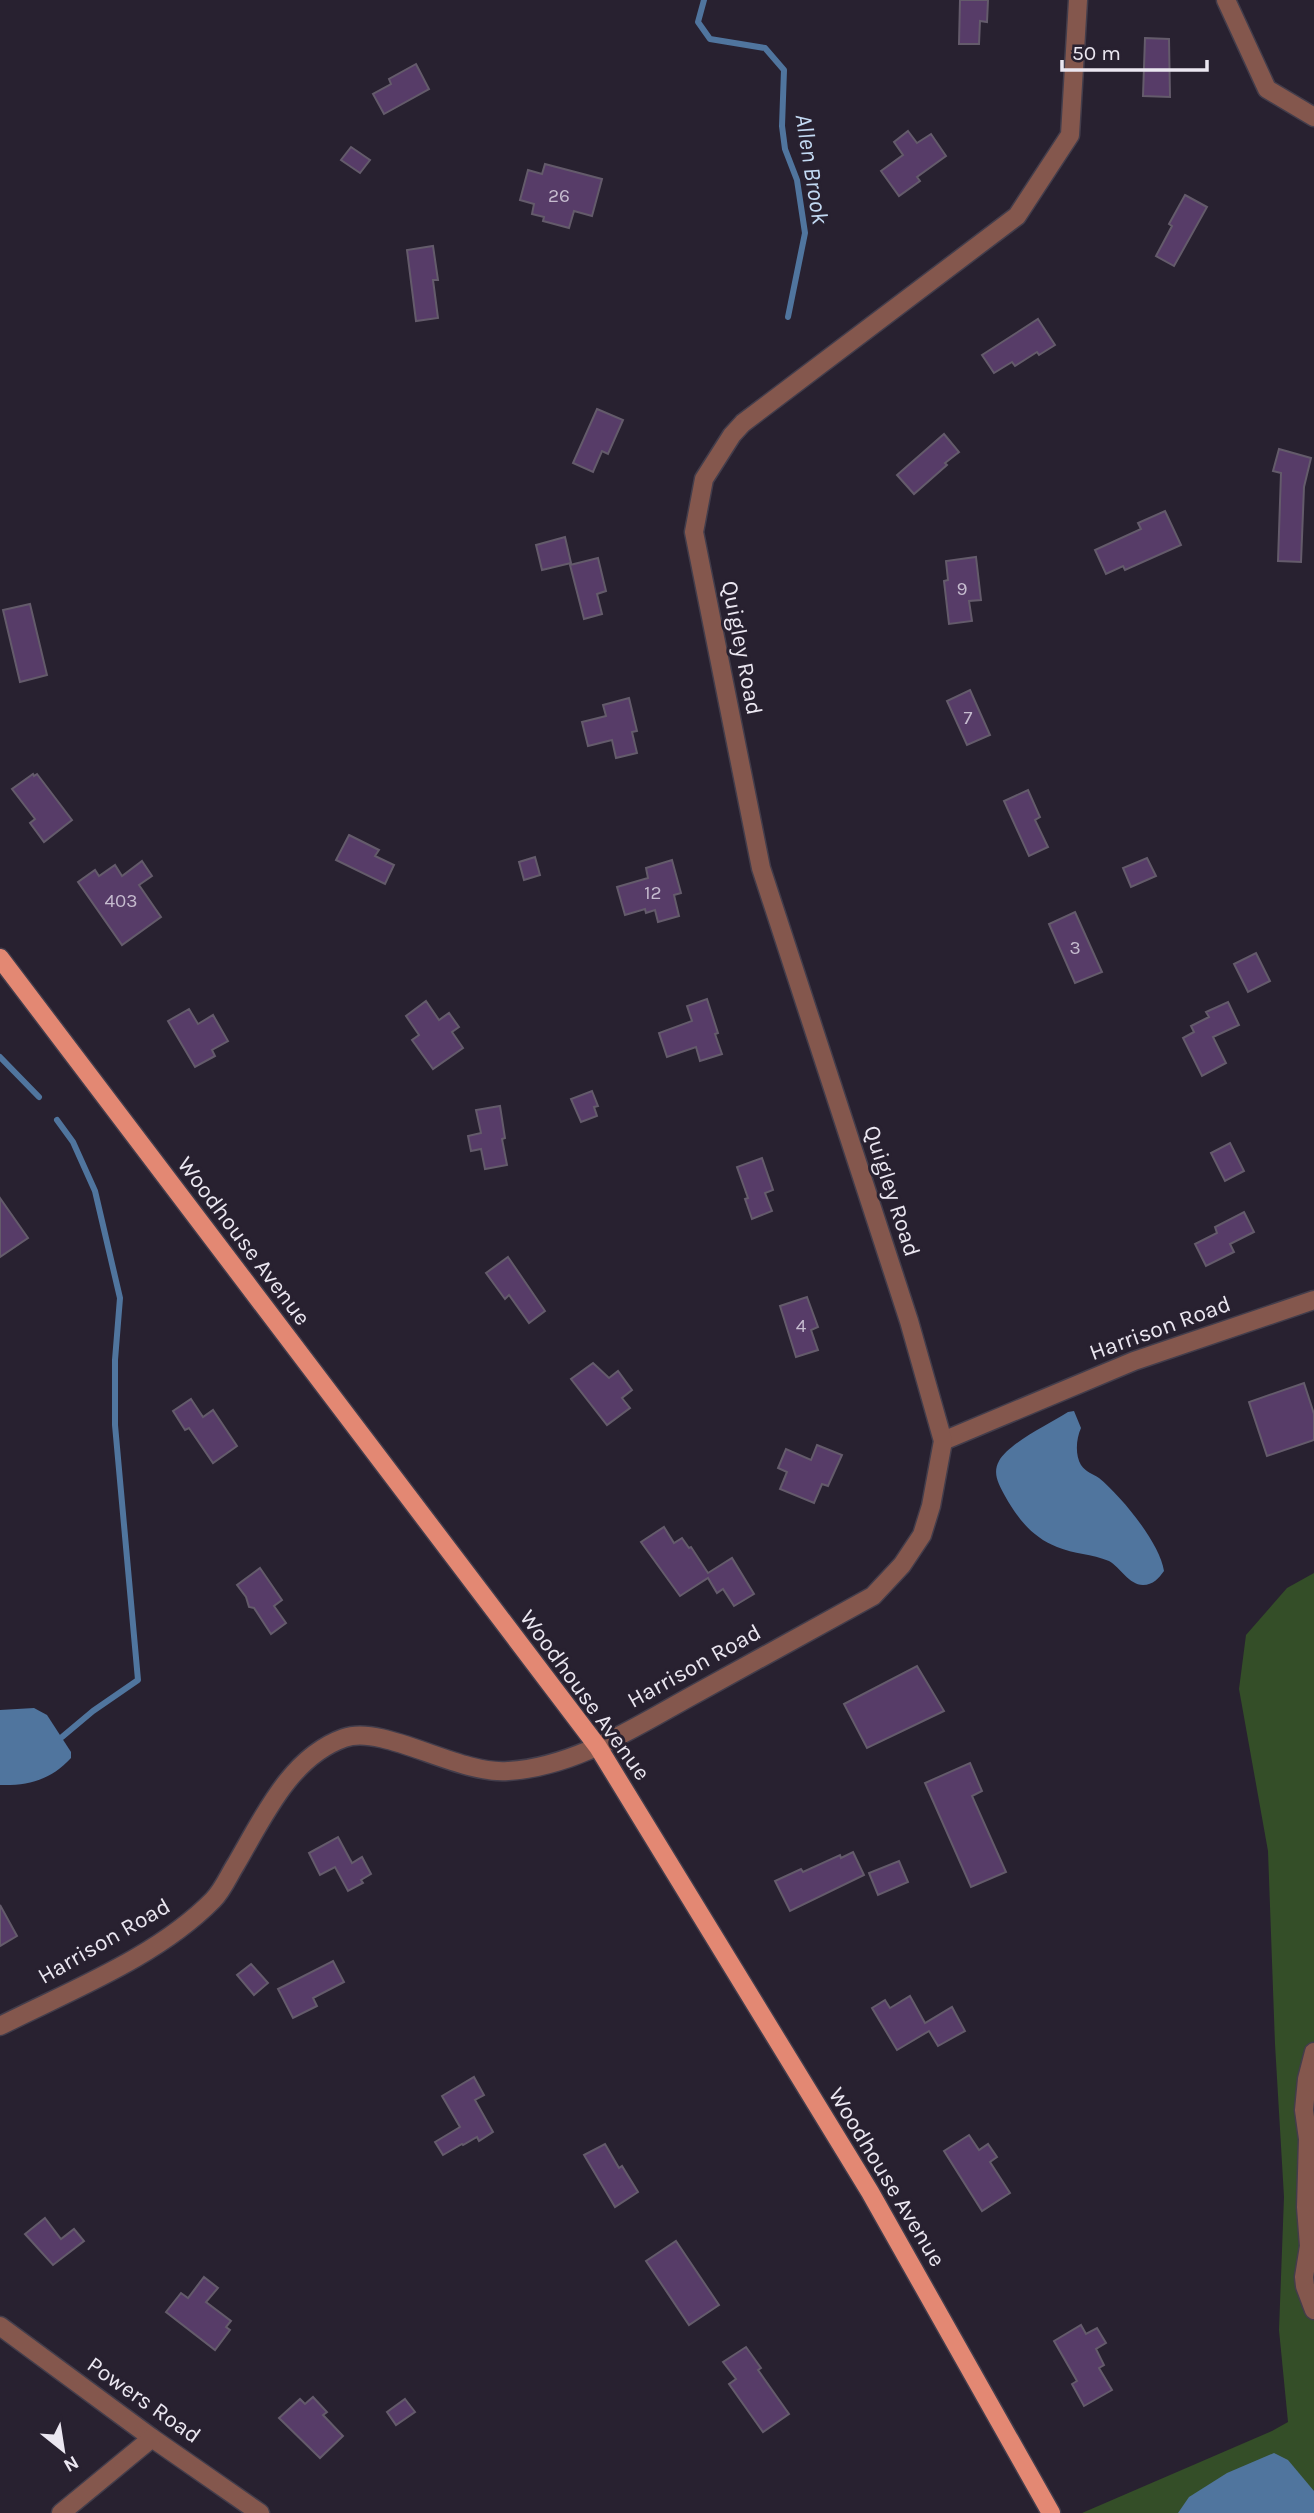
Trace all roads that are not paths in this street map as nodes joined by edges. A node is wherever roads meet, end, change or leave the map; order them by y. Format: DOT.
graph roads {
  1 [pos="1078,0"];
  2 [pos="1226,0"];
  3 [pos="1314,117"];
  4 [pos="0,958"];
  5 [pos="1314,1300"];
  6 [pos="943,1441"];
  7 [pos="598,1747"];
  8 [pos="0,2026"];
  9 [pos="1314,2052"];
  10 [pos="1314,2310"];
  11 [pos="0,2326"];
  12 [pos="152,2438"];
  13 [pos="61,2513"];
  14 [pos="260,2513"];
  15 [pos="1051,2513"];
  1 -- 6 [label="street, Quigley Road"];
  2 -- 3 [label="street"];
  4 -- 7 [label="main road, Woodhouse Avenue"];
  5 -- 6 [label="street, Harrison Road"];
  6 -- 7 [label="street, Harrison Road"];
  7 -- 8 [label="street, Harrison Road"];
  7 -- 15 [label="main road, Woodhouse Avenue"];
  9 -- 10 [label="street"];
  11 -- 12 [label="street, Powers Road"];
  12 -- 13 [label="street"];
  12 -- 14 [label="street, Powers Road"];
}
